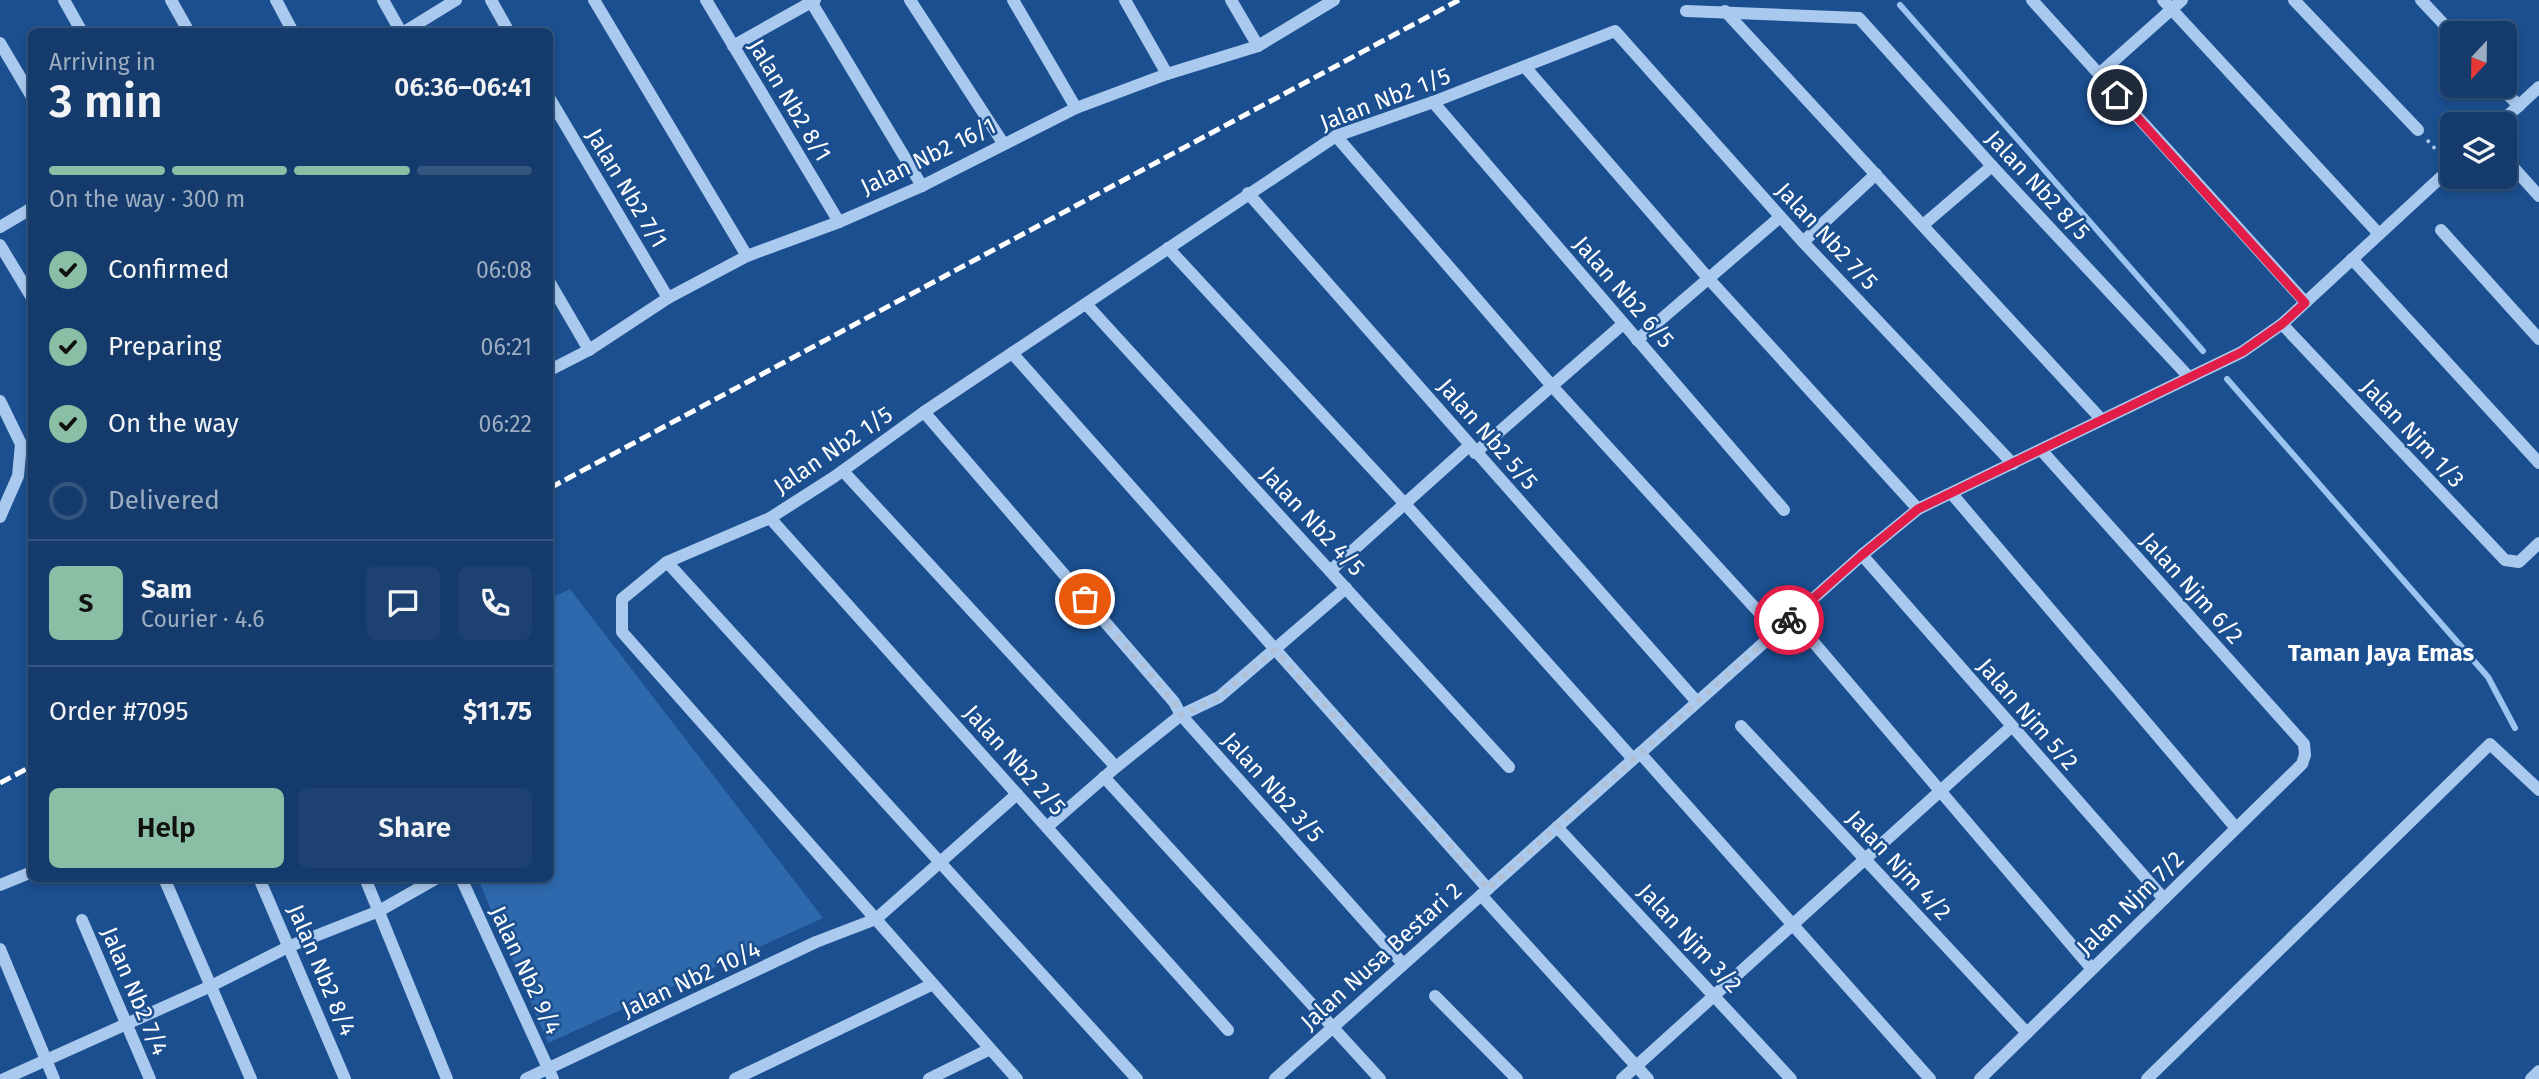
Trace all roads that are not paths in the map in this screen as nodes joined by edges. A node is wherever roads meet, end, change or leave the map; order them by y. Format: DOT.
graph roads {
  1 [pos="64,0"];
  2 [pos="172,0"];
  3 [pos="276,0"];
  4 [pos="383,0"];
  5 [pos="456,0"];
  6 [pos="491,0"];
  7 [pos="594,0"];
  8 [pos="706,0"];
  9 [pos="910,0"];
  10 [pos="1013,0"];
  11 [pos="1125,0"];
  12 [pos="1231,0"];
  13 [pos="1334,0"];
  14 [pos="2032,0"];
  15 [pos="2182,0"];
  16 [pos="2294,0"];
  17 [pos="2421,0"];
  18 [pos="812,1"];
  19 [pos="2167,5"];
  20 [pos="1686,11"];
  21 [pos="1725,11"];
  22 [pos="2441,21"];
  23 [pos="80,28"];
  24 [pos="186,28"];
  25 [pos="291,28"];
  26 [pos="400,28"];
  27 [pos="410,28"];
  28 [pos="507,28"];
  29 [pos="1615,31"];
  30 [pos="0,43"];
  31 [pos="733,46"];
  32 [pos="1258,46"];
  33 [pos="1525,66"];
  34 [pos="1167,74"];
  35 [pos="2099,74"];
  36 [pos="2539,87"];
  37 [pos="28,90"];
  38 [pos="2511,98"];
  39 [pos="1433,102"];
  40 [pos="553,104"];
  41 [pos="2519,106"];
  42 [pos="1076,108"];
  43 [pos="2512,112"];
  44 [pos="2418,130"];
  45 [pos="1336,136"];
  46 [pos="1003,143"];
  47 [pos="1992,166"];
  48 [pos="2517,171"];
  49 [pos="1876,174"];
  50 [pos="2440,177"];
  51 [pos="922,186"];
  52 [pos="1248,193"];
  53 [pos="2539,196"];
  54 [pos="28,210"];
  55 [pos="1780,217"];
  56 [pos="839,222"];
  57 [pos="1923,225"];
  58 [pos="0,227"];
  59 [pos="2441,230"];
  60 [pos="2379,234"];
  61 [pos="1802,242"];
  62 [pos="0,244"];
  63 [pos="1168,248"];
  64 [pos="747,256"];
  65 [pos="2352,259"];
  66 [pos="1708,278"];
  67 [pos="553,288"];
  68 [pos="28,291"];
  69 [pos="668,298"];
  70 [pos="2305,303"];
  71 [pos="1086,304"];
  72 [pos="1623,324"];
  73 [pos="2282,324"];
  74 [pos="2539,339"];
  75 [pos="1637,340"];
  76 [pos="589,350"];
  77 [pos="1012,353"];
  78 [pos="553,368"];
  79 [pos="2189,377"];
  80 [pos="1552,386"];
  81 [pos="0,401"];
  82 [pos="924,412"];
  83 [pos="2101,419"];
  84 [pos="1472,449"];
  85 [pos="2042,451"];
  86 [pos="2539,463"];
  87 [pos="2013,464"];
  88 [pos="843,471"];
  89 [pos="1952,494"];
  90 [pos="1405,504"];
  91 [pos="1918,509"];
  92 [pos="1784,510"];
  93 [pos="0,517"];
  94 [pos="770,518"];
  95 [pos="2539,543"];
  96 [pos="1862,555"];
  97 [pos="667,562"];
  98 [pos="1330,571"];
  99 [pos="1346,588"];
  100 [pos="1792,617"];
  101 [pos="1776,632"];
  102 [pos="1275,650"];
  103 [pos="1697,702"];
  104 [pos="1181,715"];
  105 [pos="1741,726"];
  106 [pos="2011,727"];
  107 [pos="2305,755"];
  108 [pos="1636,756"];
  109 [pos="1116,767"];
  110 [pos="1508,767"];
  111 [pos="1104,777"];
  112 [pos="2539,790"];
  113 [pos="1940,791"];
  114 [pos="1017,794"];
  115 [pos="1047,827"];
  116 [pos="1557,827"];
  117 [pos="2236,828"];
  118 [pos="1865,859"];
  119 [pos="940,862"];
  120 [pos="28,874"];
  121 [pos="166,882"];
  122 [pos="261,882"];
  123 [pos="367,882"];
  124 [pos="430,882"];
  125 [pos="463,882"];
  126 [pos="0,885"];
  127 [pos="1484,892"];
  128 [pos="2164,899"];
  129 [pos="379,911"];
  130 [pos="876,919"];
  131 [pos="82,920"];
  132 [pos="1792,925"];
  133 [pos="290,946"];
  134 [pos="0,949"];
  135 [pos="1403,964"];
  136 [pos="2092,969"];
  137 [pos="933,984"];
  138 [pos="211,986"];
  139 [pos="1715,995"];
  140 [pos="1435,996"];
  141 [pos="127,1025"];
  142 [pos="1333,1027"];
  143 [pos="1228,1030"];
  144 [pos="2027,1033"];
  145 [pos="990,1049"];
  146 [pos="47,1060"];
  147 [pos="1636,1066"];
  148 [pos="2539,1071"];
  149 [pos="551,1074"];
  150 [pos="4,1079"];
  151 [pos="54,1079"];
  152 [pos="150,1079"];
  153 [pos="251,1079"];
  154 [pos="345,1079"];
  155 [pos="447,1079"];
  156 [pos="526,1079"];
  157 [pos="735,1079"];
  158 [pos="929,1079"];
  159 [pos="1017,1079"];
  160 [pos="1137,1079"];
  161 [pos="1276,1079"];
  162 [pos="1380,1079"];
  163 [pos="1517,1079"];
  164 [pos="1622,1079"];
  165 [pos="1648,1079"];
  166 [pos="1791,1079"];
  167 [pos="1930,1079"];
  168 [pos="1980,1079"];
  169 [pos="2147,1079"];
  170 [pos="2531,1079"];
  1 -- 23 [label="street"];
  2 -- 24 [label="street"];
  3 -- 25 [label="street"];
  4 -- 26 [label="street"];
  5 -- 27 [label="street"];
  6 -- 28 [label="street"];
  7 -- 64 [label="street"];
  8 -- 31 [label="street, Jalan Nb2 8/1"];
  9 -- 46 [label="street"];
  10 -- 42 [label="street"];
  11 -- 34 [label="street"];
  12 -- 32 [label="street"];
  13 -- 32 [label="street, Jalan Nb2 16/1"];
  14 -- 35 [label="street"];
  15 -- 19 [label="street"];
  16 -- 44 [label="street"];
  17 -- 22 [label="street"];
  18 -- 31 [label="street"];
  18 -- 51 [label="street"];
  19 -- 35 [label="street"];
  19 -- 60 [label="street"];
  20 -- 21 [label="street"];
  21 -- 47 [label="street, Jalan Nb2 8/5"];
  21 -- 49 [label="street"];
  29 -- 33 [label="street, Jalan Nb2 1/5"];
  29 -- 55 [label="street, Jalan Nb2 7/5"];
  30 -- 37 [label="street"];
  31 -- 56 [label="street, Jalan Nb2 8/1"];
  32 -- 34 [label="street, Jalan Nb2 16/1"];
  33 -- 39 [label="street, Jalan Nb2 1/5"];
  33 -- 66 [label="street"];
  34 -- 42 [label="street, Jalan Nb2 16/1"];
  35 -- 70 [label="street"];
  36 -- 41 [label="street"];
  38 -- 41 [label="street"];
  39 -- 45 [label="street, Jalan Nb2 1/5"];
  39 -- 72 [label="street, Jalan Nb2 6/5"];
  40 -- 69 [label="street, Jalan Nb2 7/1"];
  41 -- 43 [label="street"];
  42 -- 46 [label="street, Jalan Nb2 16/1"];
  45 -- 52 [label="street, Jalan Nb2 1/5"];
  45 -- 80 [label="street"];
  46 -- 51 [label="street, Jalan Nb2 16/1"];
  47 -- 57 [label="street"];
  47 -- 79 [label="street, Jalan Nb2 8/5"];
  48 -- 53 [label="street"];
  49 -- 57 [label="street"];
  49 -- 61 [label="street"];
  50 -- 60 [label="street, Jalan Nusa Bestari 2"];
  51 -- 56 [label="street, Jalan Nb2 16/1"];
  52 -- 63 [label="street, Jalan Nb2 1/5"];
  52 -- 84 [label="street, Jalan Nb2 5/5"];
  54 -- 58 [label="street"];
  55 -- 61 [label="street, Jalan Nb2 7/5"];
  55 -- 66 [label="street"];
  56 -- 64 [label="street, Jalan Nb2 16/1"];
  57 -- 83 [label="street"];
  59 -- 74 [label="street"];
  60 -- 65 [label="street, Jalan Nusa Bestari 2"];
  61 -- 87 [label="street, Jalan Nb2 7/5"];
  62 -- 68 [label="street"];
  63 -- 71 [label="street, Jalan Nb2 1/5"];
  63 -- 90 [label="street"];
  64 -- 69 [label="street, Jalan Nb2 16/1"];
  65 -- 70 [label="street, Jalan Nusa Bestari 2"];
  65 -- 86 [label="street"];
  66 -- 75 [label="street"];
  66 -- 91 [label="street"];
  67 -- 76 [label="street"];
  69 -- 76 [label="street, Jalan Nb2 16/1"];
  70 -- 73 [label="street, Jalan Nusa Bestari 2"];
  71 -- 77 [label="street, Jalan Nb2 1/5"];
  71 -- 98 [label="street, Jalan Nb2 4/5"];
  72 -- 75 [label="street, Jalan Nb2 6/5"];
  72 -- 80 [label="street"];
  73 -- 79 [label="street, Jalan Nusa Bestari 2"];
  73 -- 95 [label="street, Jalan Njm 1/3"];
  75 -- 92 [label="street, Jalan Nb2 6/5"];
  76 -- 78 [label="street, Jalan Nb2 16/1"];
  77 -- 82 [label="street, Jalan Nb2 1/5"];
  77 -- 102 [label="street"];
  79 -- 83 [label="street, Jalan Nusa Bestari 2"];
  80 -- 84 [label="street"];
  80 -- 101 [label="street"];
  81 -- 93 [label="street"];
  82 -- 88 [label="street, Jalan Nb2 1/5"];
  82 -- 104 [label="street, Jalan Nb2 3/5"];
  83 -- 85 [label="street, Jalan Nusa Bestari 2"];
  84 -- 90 [label="street"];
  84 -- 103 [label="street, Jalan Nb2 5/5"];
  85 -- 87 [label="street, Jalan Nusa Bestari 2"];
  85 -- 107 [label="street, Jalan Njm 6/2"];
  87 -- 89 [label="street, Jalan Nusa Bestari 2"];
  88 -- 94 [label="street, Jalan Nb2 1/5"];
  88 -- 109 [label="street"];
  89 -- 91 [label="street, Jalan Nusa Bestari 2"];
  89 -- 117 [label="street"];
  90 -- 98 [label="street"];
  90 -- 108 [label="street"];
  91 -- 96 [label="street, Jalan Nusa Bestari 2"];
  94 -- 97 [label="street, Jalan Nb2 1/5"];
  94 -- 114 [label="street, Jalan Nb2 2/5"];
  96 -- 100 [label="street, Jalan Nusa Bestari 2"];
  96 -- 106 [label="street, Jalan Njm 5/2"];
  97 -- 119 [label="street"];
  97 -- 130 [label="street, Jalan Nb2 1/5"];
  98 -- 99 [label="street, Jalan Nb2 4/5"];
  99 -- 102 [label="street"];
  99 -- 110 [label="street, Jalan Nb2 4/5"];
  100 -- 101 [label="street, Jalan Nusa Bestari 2"];
  100 -- 113 [label="street"];
  101 -- 103 [label="street, Jalan Nusa Bestari 2"];
  102 -- 104 [label="street"];
  102 -- 127 [label="street"];
  103 -- 108 [label="street, Jalan Nusa Bestari 2"];
  104 -- 109 [label="street"];
  104 -- 135 [label="street, Jalan Nb2 3/5"];
  105 -- 118 [label="street, Jalan Njm 4/2"];
  106 -- 113 [label="street"];
  106 -- 128 [label="street, Jalan Njm 5/2"];
  107 -- 117 [label="street, Jalan Njm 7/2"];
  108 -- 116 [label="street, Jalan Nusa Bestari 2"];
  108 -- 132 [label="street"];
  109 -- 111 [label="street"];
  111 -- 115 [label="street"];
  111 -- 142 [label="street"];
  112 -- 169 [label="street"];
  113 -- 118 [label="street"];
  113 -- 136 [label="street"];
  114 -- 115 [label="street, Jalan Nb2 2/5"];
  114 -- 119 [label="street"];
  115 -- 143 [label="street, Jalan Nb2 2/5"];
  116 -- 127 [label="street, Jalan Nusa Bestari 2"];
  116 -- 139 [label="street, Jalan Njm 3/2"];
  117 -- 128 [label="street, Jalan Njm 7/2"];
  118 -- 132 [label="street"];
  118 -- 144 [label="street, Jalan Njm 4/2"];
  119 -- 130 [label="street"];
  119 -- 160 [label="street"];
  120 -- 126 [label="street"];
  121 -- 138 [label="street"];
  122 -- 133 [label="street, Jalan Nb2 8/4"];
  123 -- 129 [label="street"];
  124 -- 129 [label="street"];
  125 -- 149 [label="street, Jalan Nb2 9/4"];
  127 -- 135 [label="street, Jalan Nusa Bestari 2"];
  127 -- 147 [label="street"];
  128 -- 136 [label="street, Jalan Njm 7/2"];
  129 -- 133 [label="street"];
  129 -- 155 [label="street"];
  130 -- 137 [label="street, Jalan Nb2 1/5"];
  130 -- 149 [label="street, Jalan Nb2 10/4"];
  131 -- 141 [label="street, Jalan Nb2 7/4"];
  132 -- 139 [label="street"];
  132 -- 167 [label="street"];
  133 -- 138 [label="street"];
  133 -- 154 [label="street, Jalan Nb2 8/4"];
  134 -- 146 [label="street"];
  135 -- 142 [label="street, Jalan Nusa Bestari 2"];
  136 -- 144 [label="street, Jalan Njm 7/2"];
  137 -- 145 [label="street, Jalan Nb2 1/5"];
  137 -- 157 [label="street"];
  138 -- 141 [label="street"];
  138 -- 153 [label="street"];
  139 -- 147 [label="street"];
  139 -- 166 [label="street, Jalan Njm 3/2"];
  140 -- 163 [label="street"];
  141 -- 146 [label="street"];
  141 -- 152 [label="street, Jalan Nb2 7/4"];
  142 -- 161 [label="street, Jalan Nusa Bestari 2"];
  142 -- 162 [label="street"];
  144 -- 168 [label="street, Jalan Njm 7/2"];
  145 -- 158 [label="street"];
  145 -- 159 [label="street, Jalan Nb2 1/5"];
  146 -- 150 [label="street"];
  146 -- 151 [label="street"];
  147 -- 164 [label="street"];
  147 -- 165 [label="street"];
  148 -- 170 [label="street"];
  149 -- 156 [label="street, Jalan Nb2 10/4"];
}
